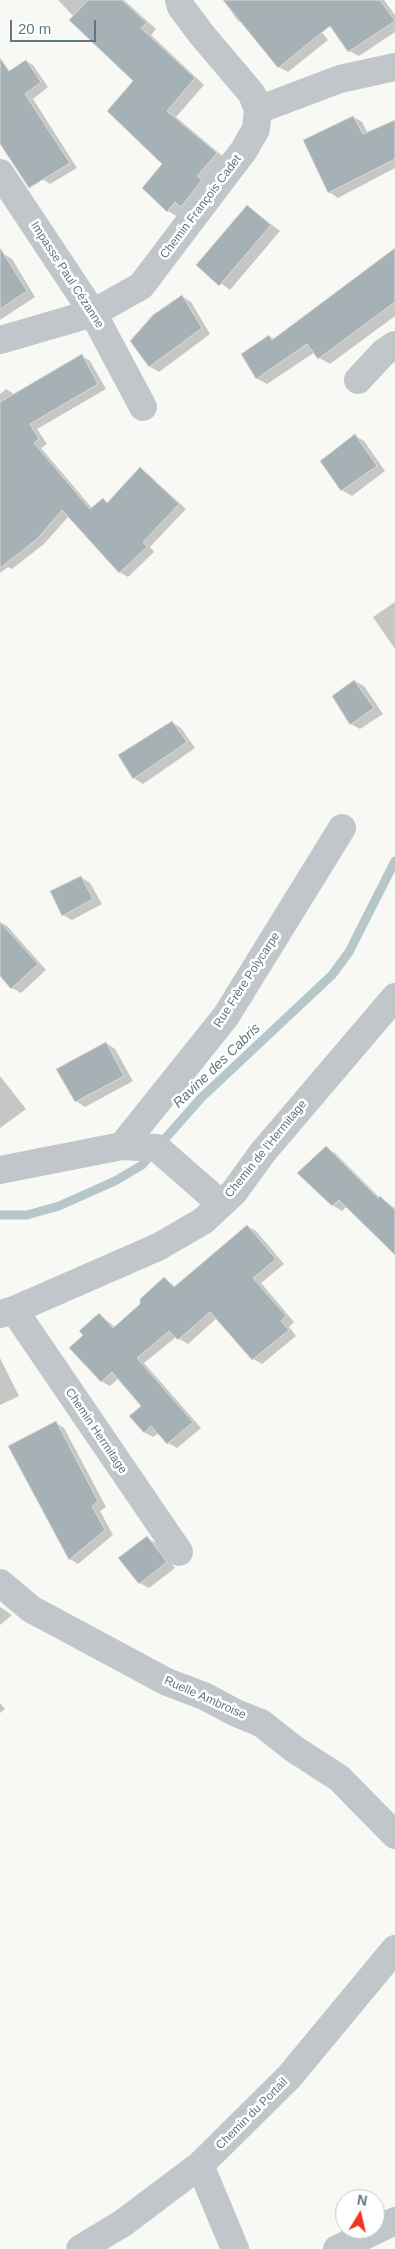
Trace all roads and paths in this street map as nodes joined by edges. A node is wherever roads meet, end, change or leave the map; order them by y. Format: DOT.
graph roads {
  1 [pos="177,2"];
  2 [pos="395,67"];
  3 [pos="258,110"];
  4 [pos="0,173"];
  5 [pos="93,313"];
  6 [pos="0,340"];
  7 [pos="395,345"];
  8 [pos="358,380"];
  9 [pos="143,406"];
  10 [pos="342,828"];
  11 [pos="395,997"];
  12 [pos="122,1146"];
  13 [pos="0,1170"];
  14 [pos="221,1204"];
  15 [pos="7,1312"];
  16 [pos="179,1552"];
  17 [pos="0,1583"];
  18 [pos="395,1835"];
  19 [pos="395,1949"];
  20 [pos="200,2165"];
  21 [pos="395,2221"];
  22 [pos="80,2249"];
  23 [pos="234,2249"];
  24 [pos="337,2249"];
  1 -- 3 [label="street"];
  2 -- 3 [label="street"];
  3 -- 5 [label="street, Chemin François Cadet"];
  4 -- 5 [label="street, Impasse Paul Cézanne"];
  5 -- 6 [label="street, Chemin François Cadet"];
  5 -- 9 [label="street, Impasse Paul Cézanne"];
  7 -- 8 [label="street"];
  10 -- 12 [label="street, Rue Frère Polycarpe"];
  11 -- 14 [label="street, Chemin de l'Hermitage"];
  12 -- 13 [label="street"];
  12 -- 14 [label="street"];
  14 -- 15 [label="street, Chemin de l'Hermitage"];
  15 -- 16 [label="street, Chemin Hermitage"];
  17 -- 18 [label="street, Ruelle Ambroise"];
  19 -- 20 [label="street, Chemin du Portail"];
  20 -- 22 [label="street, Chemin du Portail"];
  20 -- 23 [label="street"];
  21 -- 24 [label="street"];
}
